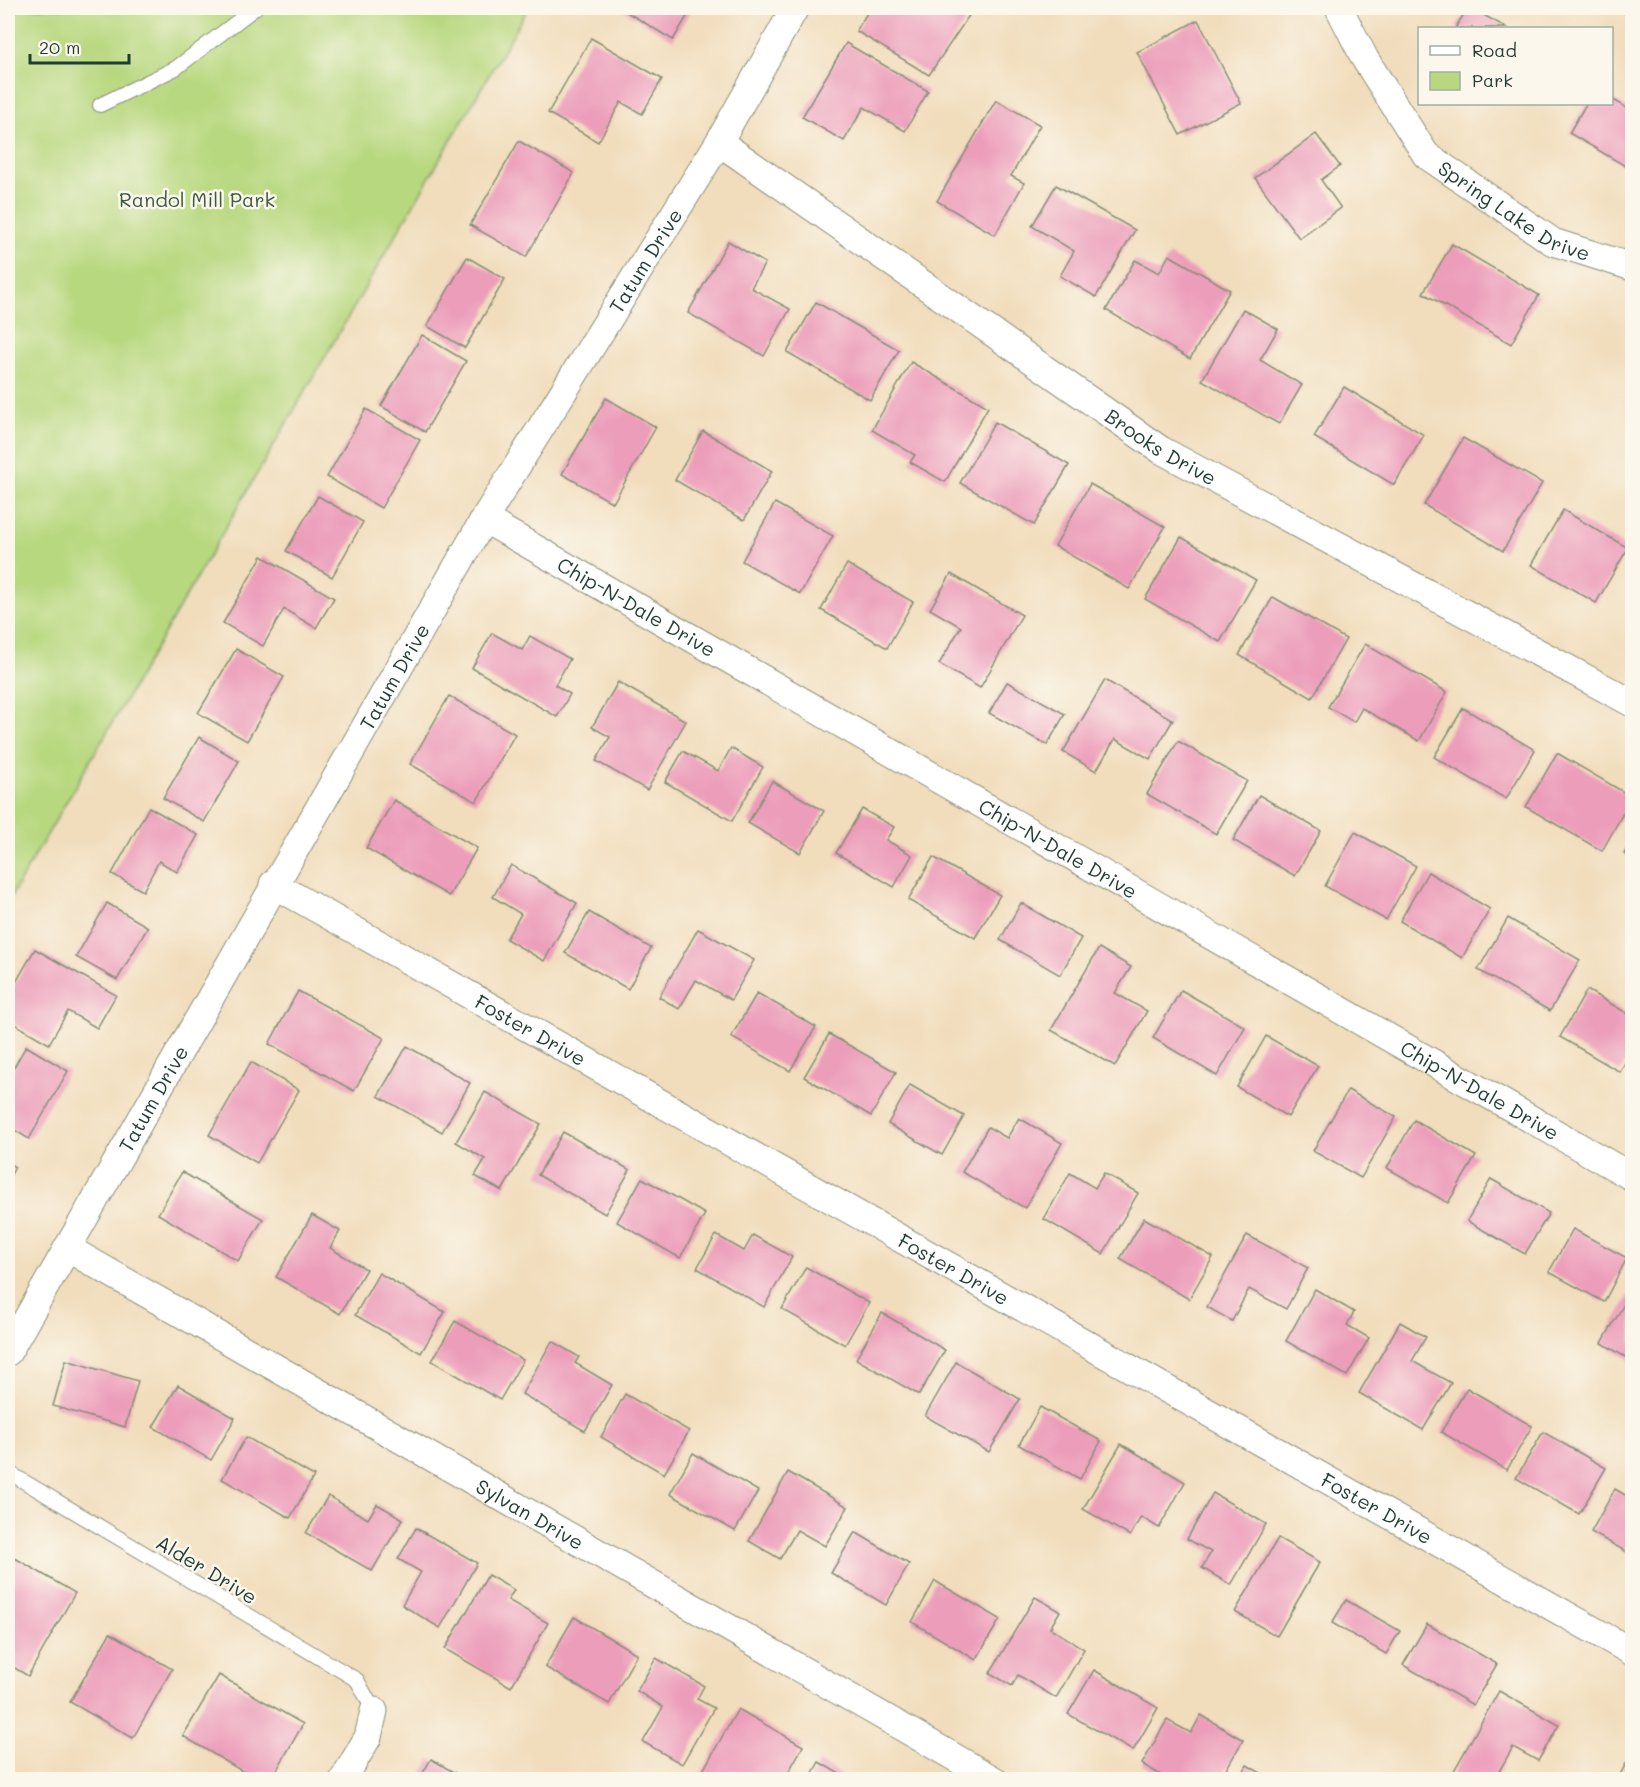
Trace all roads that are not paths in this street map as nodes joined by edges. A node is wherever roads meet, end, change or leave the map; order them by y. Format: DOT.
graph roads {
  1 [pos="255,8"];
  2 [pos="795,8"];
  3 [pos="1339,8"];
  4 [pos="100,105"];
  5 [pos="719,142"];
  6 [pos="1632,267"];
  7 [pos="484,519"];
  8 [pos="1632,703"];
  9 [pos="273,884"];
  10 [pos="1632,1177"];
  11 [pos="67,1248"];
  12 [pos="8,1352"];
  13 [pos="8,1472"];
  14 [pos="1632,1652"];
  15 [pos="374,1711"];
  16 [pos="343,1779"];
  17 [pos="994,1779"];
  1 -- 4 [label="lane"];
  2 -- 5 [label="street, Tatum Drive"];
  3 -- 6 [label="street, Spring Lake Drive"];
  5 -- 7 [label="street, Tatum Drive"];
  5 -- 8 [label="street, Brooks Drive"];
  7 -- 9 [label="street, Tatum Drive"];
  7 -- 10 [label="street, Chip-N-Dale Drive"];
  9 -- 11 [label="street, Tatum Drive"];
  9 -- 14 [label="street, Foster Drive"];
  11 -- 12 [label="street, Tatum Drive"];
  11 -- 17 [label="street, Sylvan Drive"];
  13 -- 15 [label="lane, Alder Drive"];
  15 -- 16 [label="street"];
}
